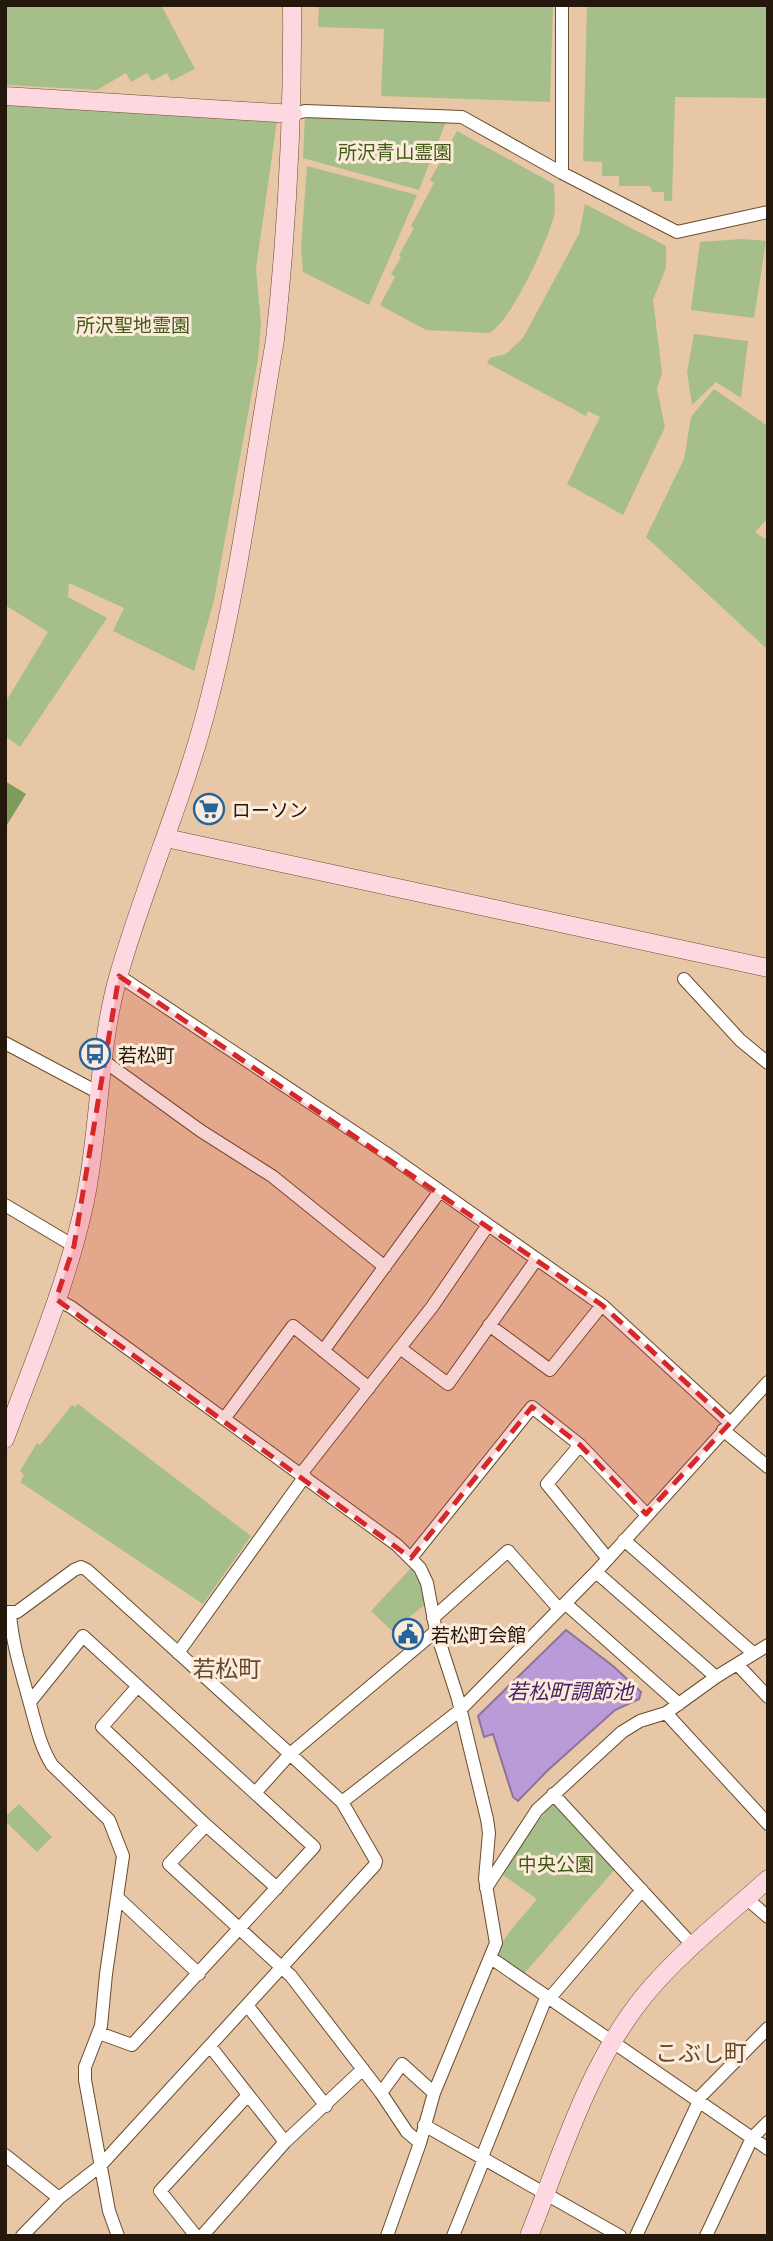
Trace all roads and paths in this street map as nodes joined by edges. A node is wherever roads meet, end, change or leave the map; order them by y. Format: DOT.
graph roads {
  1 [pos="292,5"];
  2 [pos="562,5"];
  3 [pos="5,96"];
  4 [pos="293,114"];
  5 [pos="562,173"];
  6 [pos="768,212"];
  7 [pos="166,838"];
  8 [pos="768,968"];
  9 [pos="119,976"];
  10 [pos="684,979"];
  11 [pos="5,1043"];
  12 [pos="104,1060"];
  13 [pos="768,1063"];
  14 [pos="101,1094"];
  15 [pos="440,1191"];
  16 [pos="5,1205"];
  17 [pos="488,1225"];
  18 [pos="74,1246"];
  19 [pos="536,1260"];
  20 [pos="384,1267"];
  21 [pos="56,1299"];
  22 [pos="601,1305"];
  23 [pos="489,1325"];
  24 [pos="400,1348"];
  25 [pos="323,1351"];
  26 [pos="768,1382"];
  27 [pos="369,1388"];
  28 [pos="224,1419"];
  29 [pos="727,1426"];
  30 [pos="5,1438"];
  31 [pos="580,1445"];
  32 [pos="768,1467"];
  33 [pos="303,1475"];
  34 [pos="646,1514"];
  35 [pos="624,1540"];
  36 [pos="411,1558"];
  37 [pos="608,1559"];
  38 [pos="596,1572"];
  39 [pos="562,1606"];
  40 [pos="7,1612"];
  41 [pos="435,1625"];
  42 [pos="768,1645"];
  43 [pos="178,1653"];
  44 [pos="754,1653"];
  45 [pos="737,1664"];
  46 [pos="716,1677"];
  47 [pos="138,1686"];
  48 [pos="768,1697"];
  49 [pos="30,1702"];
  50 [pos="679,1704"];
  51 [pos="459,1711"];
  52 [pos="666,1713"];
  53 [pos="290,1754"];
  54 [pos="255,1793"];
  55 [pos="553,1794"];
  56 [pos="342,1802"];
  57 [pos="768,1824"];
  58 [pos="206,1825"];
  59 [pos="768,1879"];
  60 [pos="277,1888"];
  61 [pos="486,1888"];
  62 [pos="642,1890"];
  63 [pos="118,1898"];
  64 [pos="746,1898"];
  65 [pos="768,1917"];
  66 [pos="240,1930"];
  67 [pos="694,1947"];
  68 [pos="491,1958"];
  69 [pos="282,1968"];
  70 [pos="199,1974"];
  71 [pos="548,1998"];
  72 [pos="247,2005"];
  73 [pos="768,2028"];
  74 [pos="99,2033"];
  75 [pos="613,2042"];
  76 [pos="210,2046"];
  77 [pos="363,2070"];
  78 [pos="381,2093"];
  79 [pos="434,2093"];
  80 [pos="248,2095"];
  81 [pos="698,2101"];
  82 [pos="326,2106"];
  83 [pos="768,2122"];
  84 [pos="424,2125"];
  85 [pos="752,2138"];
  86 [pos="285,2142"];
  87 [pos="420,2143"];
  88 [pos="768,2149"];
  89 [pos="5,2155"];
  90 [pos="483,2158"];
  91 [pos="100,2166"];
  92 [pos="546,2194"];
  93 [pos="59,2198"];
  94 [pos="117,2235"];
  95 [pos="22,2236"];
  96 [pos="196,2236"];
  97 [pos="202,2236"];
  98 [pos="387,2236"];
  99 [pos="453,2236"];
  100 [pos="529,2236"];
  101 [pos="620,2236"];
  102 [pos="636,2236"];
  103 [pos="706,2236"];
  1 -- 4 [label="street"];
  2 -- 5 [label="street"];
  3 -- 4 [label="street"];
  4 -- 5 [label="street"];
  4 -- 7 [label="street"];
  5 -- 6 [label="street"];
  7 -- 8 [label="street"];
  7 -- 9 [label="street"];
  9 -- 12 [label="street"];
  9 -- 15 [label="street"];
  10 -- 13 [label="street"];
  11 -- 14 [label="street"];
  12 -- 14 [label="street"];
  12 -- 20 [label="street"];
  14 -- 18 [label="street"];
  15 -- 17 [label="street"];
  15 -- 20 [label="street"];
  16 -- 18 [label="street"];
  17 -- 19 [label="street"];
  17 -- 24 [label="street"];
  18 -- 21 [label="street"];
  19 -- 22 [label="street"];
  19 -- 23 [label="street"];
  20 -- 25 [label="street"];
  21 -- 28 [label="street"];
  21 -- 30 [label="street"];
  22 -- 23 [label="street"];
  22 -- 29 [label="street"];
  23 -- 24 [label="street"];
  24 -- 27 [label="street"];
  25 -- 27 [label="street"];
  25 -- 28 [label="street"];
  26 -- 29 [label="street"];
  27 -- 33 [label="street"];
  28 -- 33 [label="street"];
  29 -- 32 [label="street"];
  29 -- 34 [label="street"];
  31 -- 34 [label="street"];
  31 -- 36 [label="street"];
  31 -- 37 [label="street"];
  33 -- 36 [label="street"];
  33 -- 43 [label="street"];
  34 -- 35 [label="street"];
  35 -- 37 [label="street"];
  35 -- 44 [label="street"];
  36 -- 41 [label="street"];
  37 -- 38 [label="street"];
  38 -- 39 [label="street"];
  38 -- 46 [label="street"];
  39 -- 41 [label="street"];
  39 -- 50 [label="street"];
  39 -- 51 [label="street"];
  40 -- 43 [label="street"];
  40 -- 49 [label="street"];
  41 -- 51 [label="street"];
  41 -- 53 [label="street"];
  42 -- 44 [label="street"];
  43 -- 53 [label="street"];
  44 -- 45 [label="street"];
  45 -- 46 [label="street"];
  45 -- 48 [label="street"];
  46 -- 50 [label="street"];
  47 -- 49 [label="street"];
  47 -- 54 [label="street"];
  47 -- 58 [label="street"];
  49 -- 63 [label="street"];
  50 -- 52 [label="street"];
  51 -- 56 [label="street"];
  51 -- 61 [label="street"];
  52 -- 55 [label="street"];
  52 -- 57 [label="street"];
  53 -- 54 [label="street"];
  53 -- 56 [label="street"];
  54 -- 60 [label="street"];
  55 -- 61 [label="street"];
  55 -- 62 [label="street"];
  56 -- 69 [label="street"];
  58 -- 60 [label="street"];
  58 -- 66 [label="street"];
  59 -- 64 [label="street"];
  60 -- 66 [label="street"];
  61 -- 68 [label="street"];
  62 -- 67 [label="street"];
  62 -- 71 [label="street"];
  63 -- 70 [label="street"];
  63 -- 74 [label="street"];
  64 -- 65 [label="street"];
  64 -- 67 [label="street"];
  66 -- 69 [label="street"];
  66 -- 70 [label="street"];
  67 -- 75 [label="street"];
  68 -- 71 [label="street"];
  68 -- 79 [label="street"];
  69 -- 72 [label="street"];
  69 -- 77 [label="street"];
  70 -- 74 [label="street"];
  71 -- 75 [label="street"];
  71 -- 90 [label="street"];
  72 -- 76 [label="street"];
  72 -- 82 [label="street"];
  73 -- 81 [label="street"];
  74 -- 91 [label="street"];
  75 -- 81 [label="street"];
  75 -- 92 [label="street"];
  76 -- 80 [label="street"];
  76 -- 91 [label="street"];
  77 -- 78 [label="street"];
  77 -- 82 [label="street"];
  78 -- 79 [label="street"];
  78 -- 87 [label="street"];
  79 -- 84 [label="street"];
  80 -- 86 [label="street"];
  80 -- 96 [label="street"];
  81 -- 85 [label="street"];
  81 -- 102 [label="street"];
  82 -- 86 [label="street"];
  83 -- 85 [label="street"];
  84 -- 87 [label="street"];
  84 -- 90 [label="street"];
  85 -- 88 [label="street"];
  85 -- 103 [label="street"];
  86 -- 97 [label="street"];
  87 -- 98 [label="street"];
  89 -- 93 [label="street"];
  90 -- 92 [label="street"];
  90 -- 99 [label="street"];
  91 -- 93 [label="street"];
  91 -- 94 [label="street"];
  92 -- 100 [label="street"];
  92 -- 101 [label="street"];
  93 -- 95 [label="street"];
}
